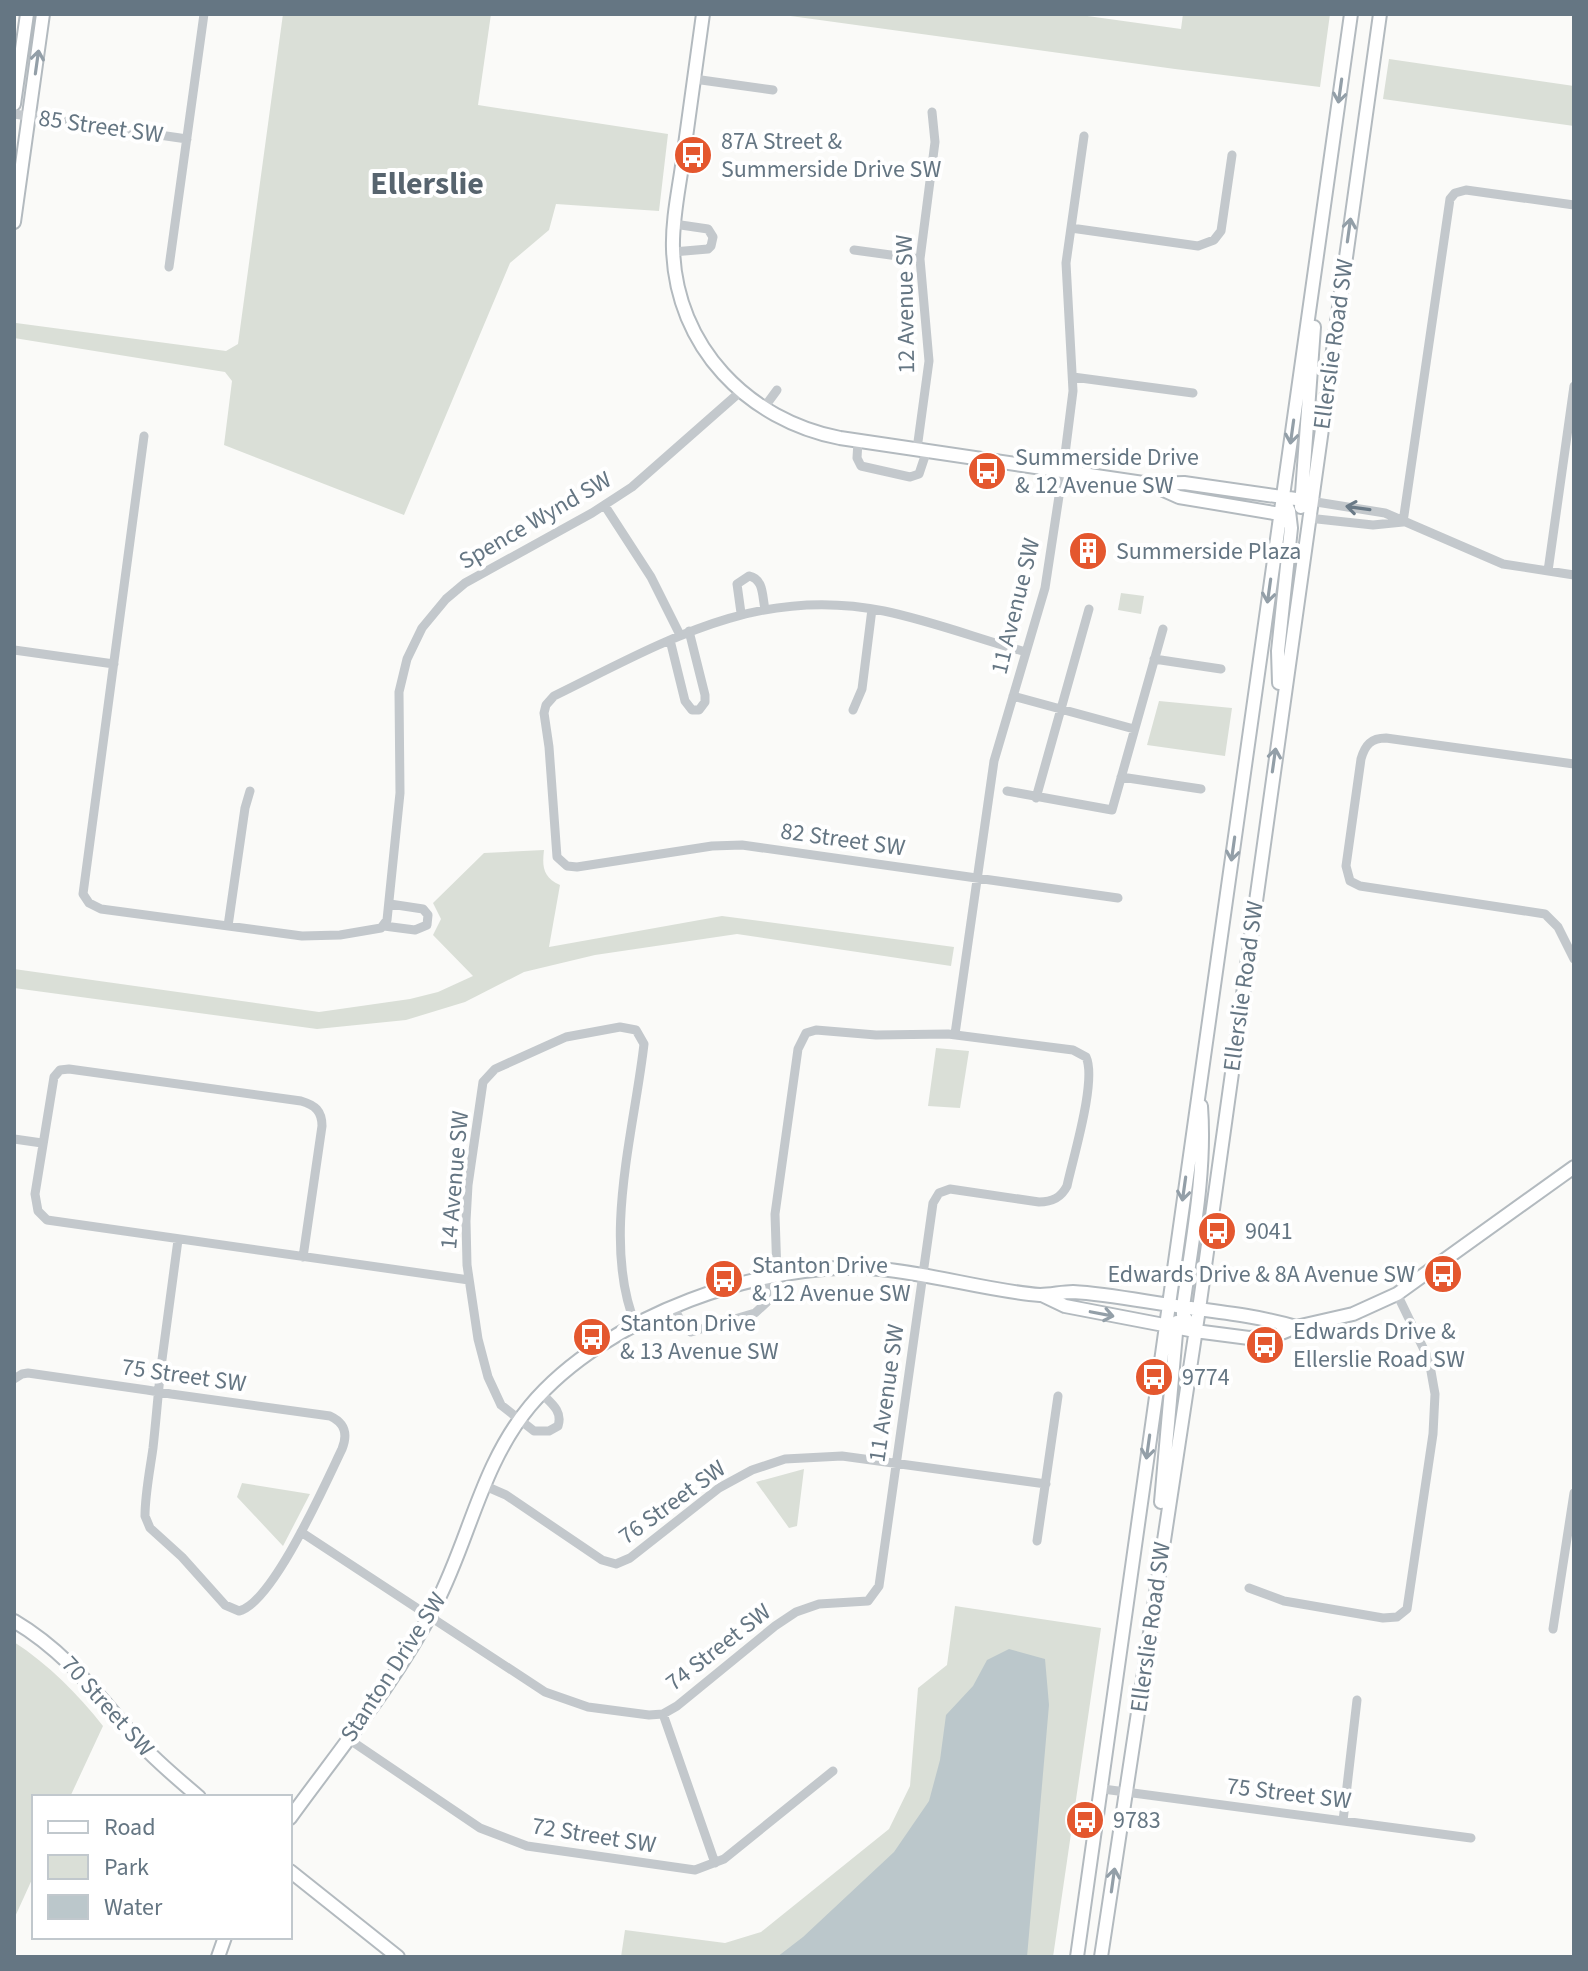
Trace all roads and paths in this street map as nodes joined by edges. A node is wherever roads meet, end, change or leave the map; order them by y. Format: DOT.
graph roads {
  1 [pos="27,14"];
  2 [pos="43,14"];
  3 [pos="204,14"];
  4 [pos="703,14"];
  5 [pos="1351,14"];
  6 [pos="1380,14"];
  7 [pos="694,79"];
  8 [pos="773,90"];
  9 [pos="14,104"];
  10 [pos="932,112"];
  11 [pos="14,114"];
  12 [pos="29,116"];
  13 [pos="1084,136"];
  14 [pos="187,139"];
  15 [pos="1232,155"];
  16 [pos="1574,205"];
  17 [pos="14,222"];
  18 [pos="674,224"];
  19 [pos="1071,228"];
  20 [pos="854,250"];
  21 [pos="673,252"];
  22 [pos="920,259"];
  23 [pos="169,267"];
  24 [pos="1313,287"];
  25 [pos="1073,377"];
  26 [pos="1574,386"];
  27 [pos="777,390"];
  28 [pos="740,392"];
  29 [pos="1193,393"];
  30 [pos="763,409"];
  31 [pos="144,436"];
  32 [pos="858,441"];
  33 [pos="922,450"];
  34 [pos="1063,470"];
  35 [pos="1150,484"];
  36 [pos="1282,497"];
  37 [pos="1305,500"];
  38 [pos="605,506"];
  39 [pos="1284,515"];
  40 [pos="1308,518"];
  41 [pos="1403,522"];
  42 [pos="1548,571"];
  43 [pos="1574,575"];
  44 [pos="765,609"];
  45 [pos="872,609"];
  46 [pos="1089,609"];
  47 [pos="741,613"];
  48 [pos="1163,629"];
  49 [pos="685,633"];
  50 [pos="670,640"];
  51 [pos="14,650"];
  52 [pos="1026,652"];
  53 [pos="1154,659"];
  54 [pos="114,664"];
  55 [pos="1221,669"];
  56 [pos="1013,696"];
  57 [pos="853,710"];
  58 [pos="1060,710"];
  59 [pos="1280,724"];
  60 [pos="1134,729"];
  61 [pos="1574,764"];
  62 [pos="1121,777"];
  63 [pos="1201,789"];
  64 [pos="250,791"];
  65 [pos="1007,791"];
  66 [pos="1036,798"];
  67 [pos="977,878"];
  68 [pos="1118,898"];
  69 [pos="390,904"];
  70 [pos="228,926"];
  71 [pos="384,926"];
  72 [pos="1574,959"];
  73 [pos="955,1034"];
  74 [pos="1199,1079"];
  75 [pos="14,1139"];
  76 [pos="42,1143"];
  77 [pos="1574,1167"];
  78 [pos="178,1240"];
  79 [pos="303,1257"];
  80 [pos="922,1275"];
  81 [pos="772,1276"];
  82 [pos="469,1280"];
  83 [pos="1397,1294"];
  84 [pos="1042,1295"];
  85 [pos="1168,1305"];
  86 [pos="1183,1307"];
  87 [pos="674,1308"];
  88 [pos="1199,1309"];
  89 [pos="636,1326"];
  90 [pos="1171,1327"];
  91 [pos="1296,1327"];
  92 [pos="1195,1331"];
  93 [pos="14,1379"];
  94 [pos="159,1392"];
  95 [pos="541,1393"];
  96 [pos="1058,1396"];
  97 [pos="519,1420"];
  98 [pos="896,1464"];
  99 [pos="1046,1484"];
  100 [pos="483,1485"];
  101 [pos="1574,1493"];
  102 [pos="301,1532"];
  103 [pos="1037,1541"];
  104 [pos="1162,1542"];
  105 [pos="1249,1588"];
  106 [pos="872,1598"];
  107 [pos="429,1617"];
  108 [pos="14,1621"];
  109 [pos="1553,1629"];
  110 [pos="1357,1700"];
  111 [pos="663,1714"];
  112 [pos="347,1738"];
  113 [pos="833,1771"];
  114 [pos="1103,1789"];
  115 [pos="1126,1792"];
  116 [pos="197,1795"];
  117 [pos="292,1815"];
  118 [pos="1343,1821"];
  119 [pos="1471,1838"];
  120 [pos="715,1863"];
  121 [pos="292,1873"];
  122 [pos="398,1957"];
  123 [pos="1077,1957"];
  124 [pos="1101,1957"];
  1 -- 9 [label="main road"];
  12 -- 2 [label="main road, one-way"];
  3 -- 14 [label="street"];
  4 -- 7 [label="main road"];
  5 -- 24 [label="main road, Ellerslie Road SW, one-way"];
  37 -- 6 [label="main road, Ellerslie Road SW, one-way"];
  7 -- 8 [label="street"];
  7 -- 18 [label="main road"];
  10 -- 22 [label="street, 12 Avenue SW"];
  11 -- 12 [label="street, 85 Street SW"];
  12 -- 14 [label="street, 85 Street SW"];
  12 -- 17 [label="main road"];
  13 -- 19 [label="street, 11 Avenue SW"];
  14 -- 23 [label="street"];
  15 -- 19 [label="street"];
  16 -- 41 [label="street"];
  18 -- 21 [label="main road"];
  18 -- 21 [label="street"];
  19 -- 25 [label="street, 11 Avenue SW"];
  20 -- 22 [label="street"];
  21 -- 28 [label="main road"];
  22 -- 33 [label="street, 12 Avenue SW"];
  24 -- 36 [label="main road, Ellerslie Road SW, one-way"];
  24 -- 37 [label="main road"];
  25 -- 29 [label="street"];
  25 -- 34 [label="street, 11 Avenue SW"];
  26 -- 42 [label="street"];
  27 -- 30 [label="street"];
  28 -- 30 [label="main road"];
  28 -- 38 [label="street, Spence Wynd SW"];
  30 -- 32 [label="main road"];
  31 -- 54 [label="street"];
  32 -- 33 [label="main road"];
  32 -- 33 [label="street"];
  33 -- 34 [label="main road"];
  34 -- 35 [label="main road"];
  34 -- 52 [label="street, 11 Avenue SW"];
  35 -- 36 [label="main road"];
  35 -- 39 [label="main road"];
  36 -- 37 [label="main road"];
  36 -- 39 [label="main road"];
  37 -- 40 [label="main road"];
  41 -- 37 [label="street, one-way"];
  38 -- 49 [label="street"];
  38 -- 69 [label="street, Spence Wynd SW"];
  39 -- 40 [label="main road"];
  39 -- 59 [label="main road"];
  39 -- 74 [label="main road, Ellerslie Road SW, one-way"];
  40 -- 41 [label="street"];
  40 -- 59 [label="main road, Ellerslie Road SW"];
  41 -- 42 [label="street"];
  42 -- 43 [label="street"];
  44 -- 45 [label="street"];
  44 -- 47 [label="street"];
  44 -- 47 [label="street"];
  45 -- 52 [label="street"];
  45 -- 57 [label="street"];
  46 -- 58 [label="street"];
  47 -- 49 [label="street"];
  48 -- 53 [label="street"];
  49 -- 50 [label="street"];
  49 -- 50 [label="street"];
  50 -- 67 [label="street, 82 Street SW"];
  51 -- 54 [label="street"];
  52 -- 56 [label="street, 11 Avenue SW"];
  53 -- 55 [label="street"];
  53 -- 60 [label="street"];
  54 -- 70 [label="street"];
  56 -- 58 [label="street"];
  56 -- 67 [label="street, 11 Avenue SW"];
  58 -- 60 [label="street"];
  58 -- 66 [label="street"];
  88 -- 59 [label="main road, Ellerslie Road SW, one-way"];
  60 -- 62 [label="street"];
  61 -- 72 [label="street"];
  62 -- 63 [label="street"];
  62 -- 66 [label="street"];
  64 -- 70 [label="street"];
  65 -- 66 [label="street"];
  67 -- 68 [label="street, 82 Street SW"];
  67 -- 73 [label="street, 11 Avenue SW"];
  69 -- 71 [label="street, Spence Wynd SW"];
  69 -- 71 [label="street"];
  70 -- 71 [label="street"];
  73 -- 80 [label="street, 11 Avenue SW"];
  73 -- 81 [label="street"];
  74 -- 85 [label="main road, Ellerslie Road SW, one-way"];
  74 -- 86 [label="main road"];
  75 -- 76 [label="street"];
  76 -- 78 [label="street"];
  76 -- 79 [label="street"];
  77 -- 83 [label="main road, Stanton Drive SW"];
  78 -- 79 [label="street"];
  78 -- 94 [label="street"];
  79 -- 82 [label="street"];
  80 -- 81 [label="main road, Stanton Drive SW"];
  80 -- 84 [label="main road, Stanton Drive SW"];
  80 -- 98 [label="street, 11 Avenue SW"];
  81 -- 87 [label="main road, Stanton Drive SW"];
  81 -- 87 [label="street"];
  82 -- 89 [label="street, 14 Avenue SW"];
  82 -- 97 [label="street, 14 Avenue SW"];
  83 -- 91 [label="main road, Stanton Drive SW"];
  83 -- 105 [label="street"];
  84 -- 85 [label="main road, Stanton Drive SW"];
  84 -- 90 [label="main road, Stanton Drive SW, one-way"];
  85 -- 86 [label="main road, Stanton Drive SW"];
  85 -- 90 [label="main road, Ellerslie Road SW"];
  86 -- 88 [label="main road, Stanton Drive SW"];
  86 -- 92 [label="main road"];
  87 -- 89 [label="main road, Stanton Drive SW"];
  88 -- 91 [label="main road, Stanton Drive SW"];
  88 -- 92 [label="main road, Ellerslie Road SW"];
  89 -- 95 [label="main road, Stanton Drive SW"];
  90 -- 92 [label="main road, Stanton Drive SW"];
  90 -- 104 [label="main road"];
  90 -- 114 [label="main road, Ellerslie Road SW, one-way"];
  91 -- 92 [label="main road, Stanton Drive SW"];
  92 -- 104 [label="main road, Ellerslie Road SW"];
  93 -- 94 [label="street, 75 Street SW"];
  94 -- 102 [label="street, 75 Street SW"];
  94 -- 102 [label="street"];
  95 -- 97 [label="main road, Stanton Drive SW"];
  95 -- 97 [label="street"];
  96 -- 99 [label="street"];
  97 -- 100 [label="main road, Stanton Drive SW"];
  98 -- 99 [label="street, 76 Street SW"];
  98 -- 100 [label="street, 76 Street SW"];
  98 -- 106 [label="street, 11 Avenue SW"];
  99 -- 103 [label="street"];
  100 -- 107 [label="main road, Stanton Drive SW"];
  101 -- 109 [label="street"];
  102 -- 107 [label="street, 74 Street SW"];
  104 -- 115 [label="main road, Ellerslie Road SW"];
  106 -- 111 [label="street, 74 Street SW"];
  107 -- 111 [label="street, 74 Street SW"];
  107 -- 112 [label="main road, Stanton Drive SW"];
  108 -- 116 [label="main road, 70 Street SW"];
  110 -- 118 [label="street"];
  111 -- 120 [label="street"];
  112 -- 117 [label="main road, Stanton Drive SW"];
  112 -- 120 [label="street, 72 Street SW"];
  113 -- 120 [label="street, 72 Street SW"];
  114 -- 115 [label="street, 75 Street SW"];
  114 -- 123 [label="main road, Ellerslie Road SW"];
  115 -- 118 [label="street, 75 Street SW"];
  124 -- 115 [label="main road, Ellerslie Road SW, one-way"];
  118 -- 119 [label="street, 75 Street SW"];
  121 -- 122 [label="main road"];
}
